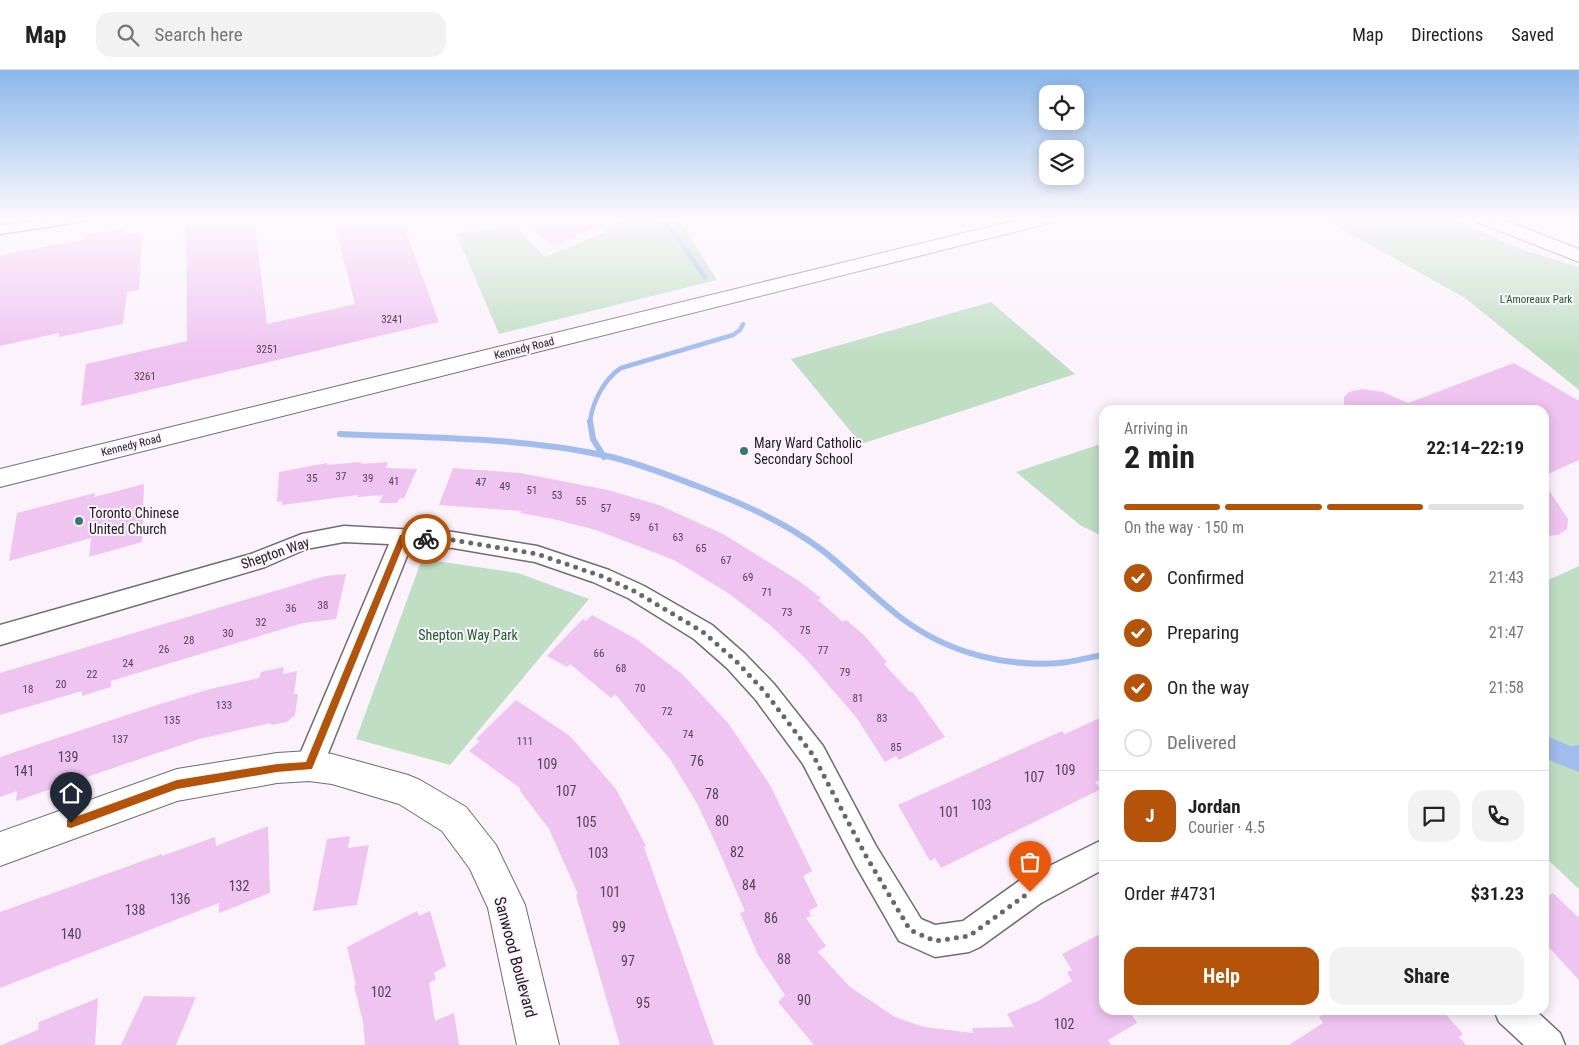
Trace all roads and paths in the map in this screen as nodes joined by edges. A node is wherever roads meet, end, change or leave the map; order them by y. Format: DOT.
graph roads {
  1 [pos="865,264"];
  2 [pos="0,478"];
  3 [pos="402,538"];
  4 [pos="0,635"];
  5 [pos="309,766"];
  6 [pos="0,849"];
  7 [pos="1099,856"];
  8 [pos="1516,1015"];
  9 [pos="538,1045"];
  10 [pos="1548,1045"];
  1 -- 2 [label="main road, Kennedy Road"];
  3 -- 4 [label="street, Shepton Way"];
  3 -- 5 [label="street"];
  3 -- 7 [label="street, Shepton Way"];
  5 -- 6 [label="main road, Sanwood Boulevard"];
  5 -- 9 [label="main road, Sanwood Boulevard"];
  8 -- 10 [label="street"];
}
